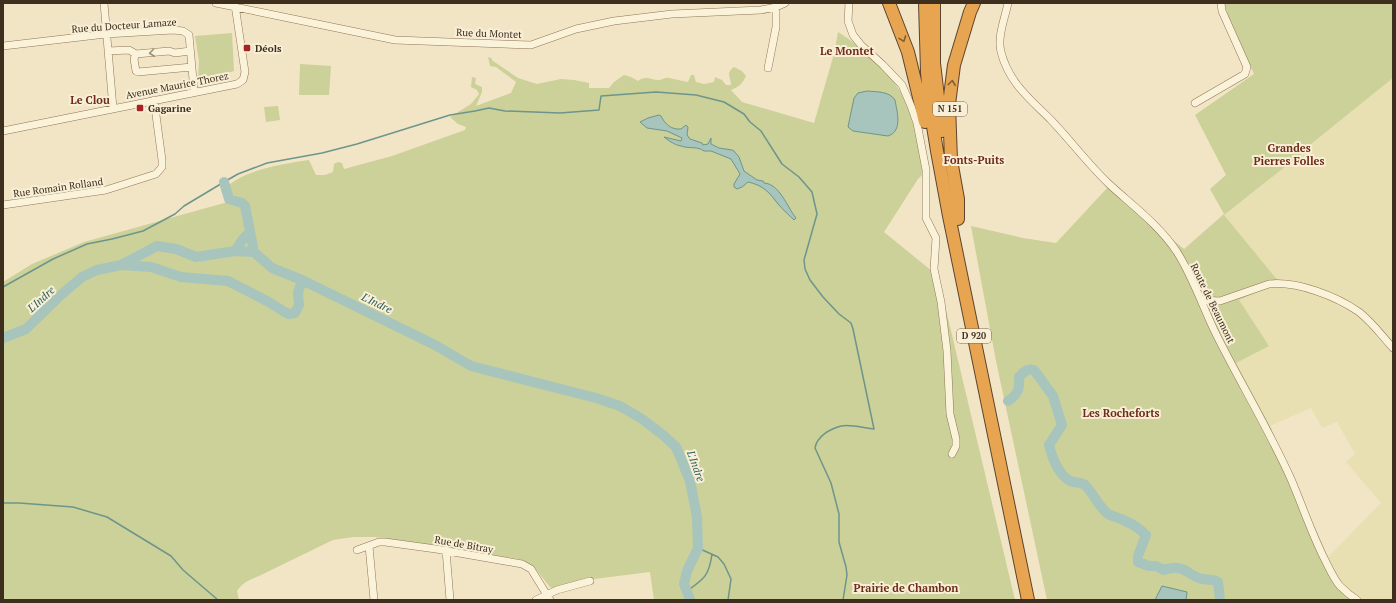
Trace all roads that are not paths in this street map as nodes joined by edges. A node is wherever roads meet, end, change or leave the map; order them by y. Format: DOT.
graph roads {
  1 [pos="104,3"];
  2 [pos="216,3"];
  3 [pos="785,3"];
  4 [pos="849,3"];
  5 [pos="889,3"];
  6 [pos="925,3"];
  7 [pos="934,3"];
  8 [pos="974,3"];
  9 [pos="1008,3"];
  10 [pos="1221,3"];
  11 [pos="235,5"];
  12 [pos="776,7"];
  13 [pos="106,34"];
  14 [pos="3,46"];
  15 [pos="108,51"];
  16 [pos="190,51"];
  17 [pos="136,54"];
  18 [pos="192,67"];
  19 [pos="768,68"];
  20 [pos="194,91"];
  21 [pos="154,100"];
  22 [pos="1195,103"];
  23 [pos="113,108"];
  24 [pos="3,131"];
  25 [pos="945,196"];
  26 [pos="3,205"];
  27 [pos="958,219"];
  28 [pos="1201,300"];
  29 [pos="1393,348"];
  30 [pos="952,454"];
  31 [pos="369,546"];
  32 [pos="356,550"];
  33 [pos="446,550"];
  34 [pos="590,580"];
  35 [pos="549,597"];
  36 [pos="374,600"];
  37 [pos="450,600"];
  38 [pos="536,600"];
  39 [pos="1028,600"];
  40 [pos="1035,600"];
  41 [pos="1356,600"];
  1 -- 13 [label="street"];
  2 -- 11 [label="street, Rue du Montet"];
  3 -- 12 [label="street, Rue du Montet"];
  4 -- 30 [label="street"];
  5 -- 25 [label="highway, D 920, one-way"];
  6 -- 25 [label="highway, D 920"];
  7 -- 27 [label="highway, D 920"];
  27 -- 8 [label="highway, N 151, one-way"];
  9 -- 28 [label="street, Route de Beaumont"];
  10 -- 22 [label="street"];
  11 -- 12 [label="street, Rue du Montet"];
  11 -- 20 [label="street, Avenue Maurice Thorez"];
  12 -- 19 [label="street"];
  13 -- 14 [label="street, Rue du Docteur Lamaze"];
  13 -- 15 [label="street"];
  13 -- 16 [label="street, Rue du Docteur Lamaze"];
  15 -- 17 [label="street"];
  15 -- 23 [label="street"];
  16 -- 17 [label="street, one-way"];
  16 -- 18 [label="street, Rue du Docteur Lamaze"];
  17 -- 18 [label="street"];
  18 -- 20 [label="street, Rue du Docteur Lamaze"];
  20 -- 21 [label="street, Avenue Maurice Thorez"];
  21 -- 23 [label="street, Avenue Maurice Thorez"];
  21 -- 26 [label="street, Rue Romain Rolland"];
  23 -- 24 [label="street, Avenue Maurice Thorez"];
  25 -- 39 [label="highway, D 920"];
  27 -- 40 [label="highway, D 920"];
  28 -- 29 [label="street"];
  28 -- 41 [label="street, Route de Beaumont"];
  31 -- 32 [label="street, Rue de Bitray"];
  31 -- 33 [label="street, Rue de Bitray"];
  31 -- 36 [label="street"];
  33 -- 35 [label="street, Rue de Bitray"];
  33 -- 37 [label="street"];
  34 -- 35 [label="street"];
  35 -- 38 [label="street"];
}
